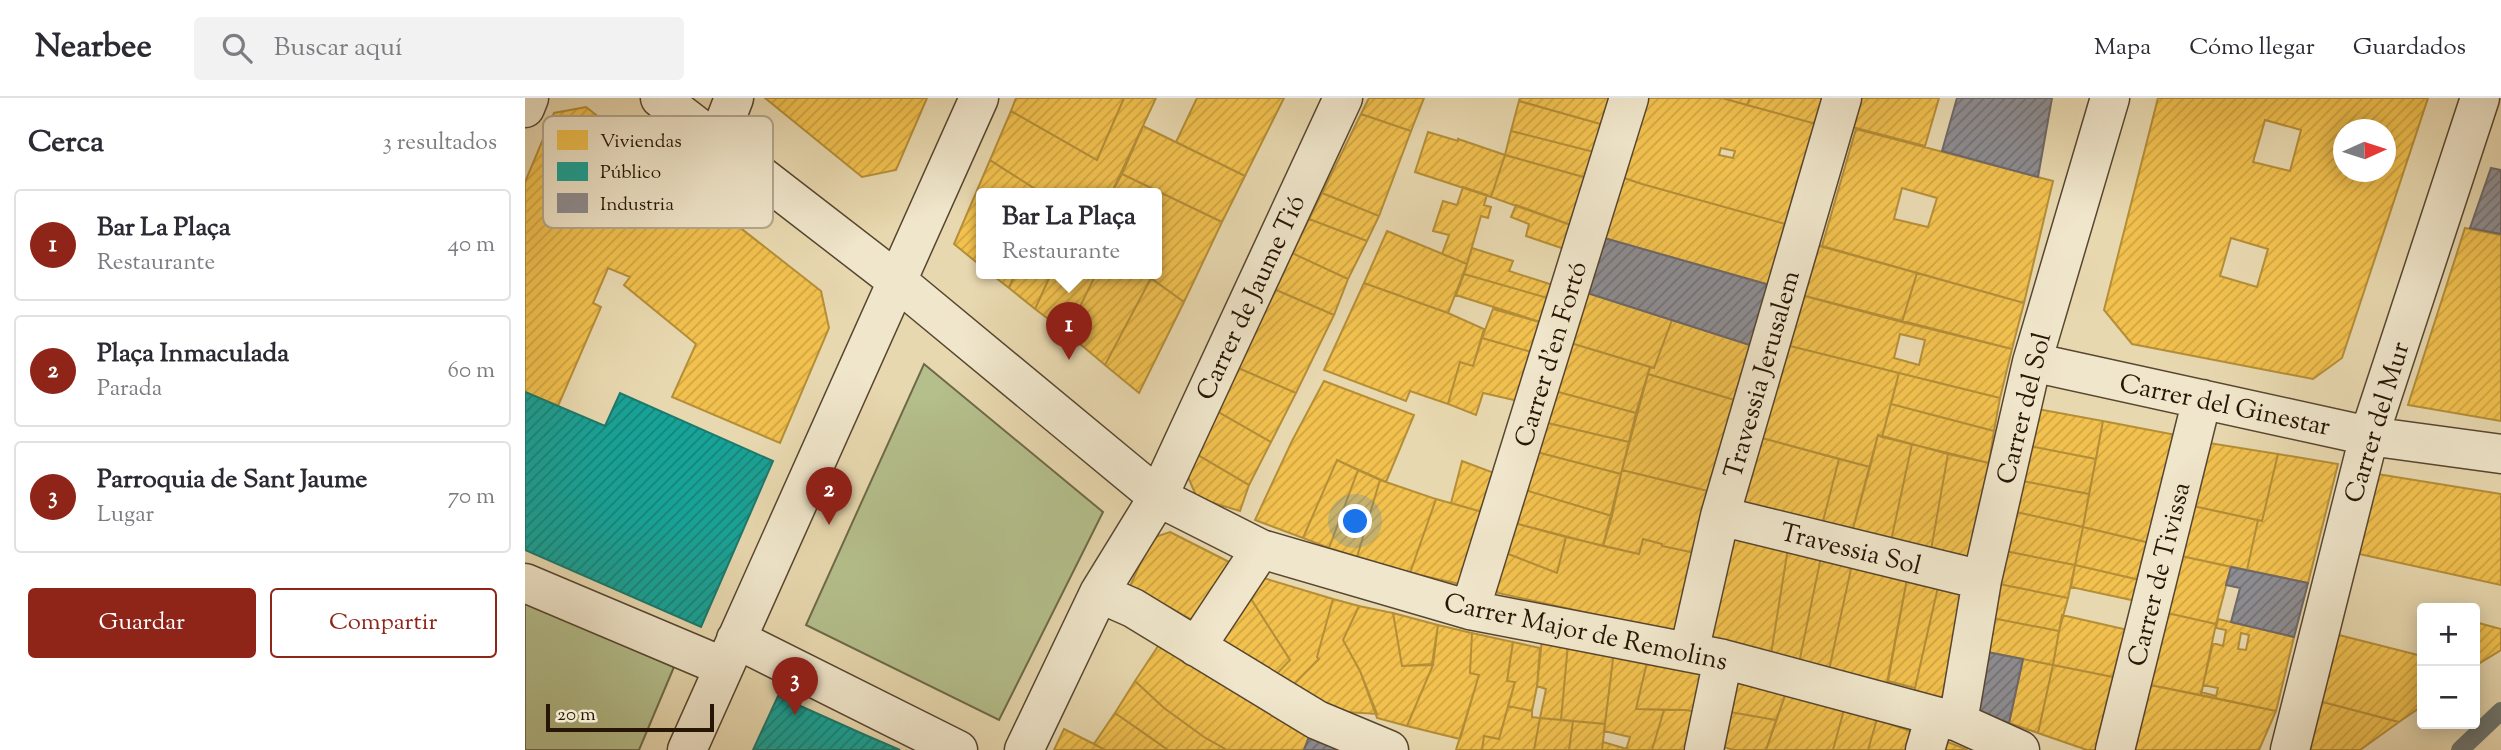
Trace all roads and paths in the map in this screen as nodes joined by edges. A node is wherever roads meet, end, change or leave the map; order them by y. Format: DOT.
graph roads {
  1 [pos="529,98"];
  2 [pos="660,98"];
  3 [pos="734,98"];
  4 [pos="979,98"];
  5 [pos="1343,98"];
  6 [pos="1629,98"];
  7 [pos="1842,98"];
  8 [pos="2110,98"];
  9 [pos="2480,98"];
  10 [pos="525,108"];
  11 [pos="683,116"];
  12 [pos="727,116"];
  13 [pos="773,185"];
  14 [pos="898,282"];
  15 [pos="2032,362"];
  16 [pos="2202,399"];
  17 [pos="2369,436"];
  18 [pos="2501,454"];
  19 [pos="1158,496"];
  20 [pos="1720,516"];
  21 [pos="1261,549"];
  22 [pos="1982,580"];
  23 [pos="525,583"];
  24 [pos="1099,593"];
  25 [pos="1470,610"];
  26 [pos="1196,647"];
  27 [pos="730,653"];
  28 [pos="1706,656"];
  29 [pos="1939,729"];
  30 [pos="687,750"];
  31 [pos="958,750"];
  32 [pos="1024,750"];
  33 [pos="1389,750"];
  34 [pos="1704,750"];
  35 [pos="2020,750"];
  36 [pos="2115,750"];
  37 [pos="2290,750"];
  1 -- 10 [label="street"];
  2 -- 11 [label="street, Carrer Major de Remolins"];
  3 -- 12 [label="street"];
  4 -- 14 [label="street"];
  5 -- 19 [label="street, Carrer de Jaume Tió"];
  6 -- 25 [label="street, Carrer d'en Fortó"];
  7 -- 20 [label="street, Travessia Jerusalem"];
  8 -- 15 [label="street, Carrer del Sol"];
  9 -- 17 [label="street, Carrer del Mur"];
  13 -- 14 [label="street, Carrer Major de Remolins"];
  14 -- 19 [label="street, Carrer Major de Remolins"];
  14 -- 27 [label="street"];
  15 -- 16 [label="street, Carrer del Ginestar"];
  15 -- 22 [label="street, Carrer del Sol"];
  16 -- 17 [label="street, Carrer del Ginestar"];
  16 -- 36 [label="street, Carrer de Tivissa"];
  17 -- 18 [label="street, Carrer del Ginestar"];
  17 -- 37 [label="street, Carrer del Mur"];
  19 -- 21 [label="street, Carrer Major de Remolins"];
  19 -- 24 [label="street, Carrer de Jaume Tió"];
  20 -- 22 [label="street, Travessia Sol"];
  20 -- 28 [label="street, Travessia Jerusalem"];
  21 -- 25 [label="street, Carrer Major de Remolins"];
  21 -- 26 [label="street"];
  22 -- 29 [label="street, Carrer del Sol"];
  23 -- 27 [label="street"];
  24 -- 26 [label="street"];
  24 -- 32 [label="street, Carrer de Jaume Tió"];
  25 -- 28 [label="street, Carrer Major de Remolins"];
  26 -- 33 [label="street"];
  27 -- 30 [label="street"];
  27 -- 31 [label="street"];
  28 -- 29 [label="street, Carrer Major de Remolins"];
  28 -- 34 [label="street, Travessia Jerusalem"];
  29 -- 35 [label="street, Carrer Major de Remolins"];
}
